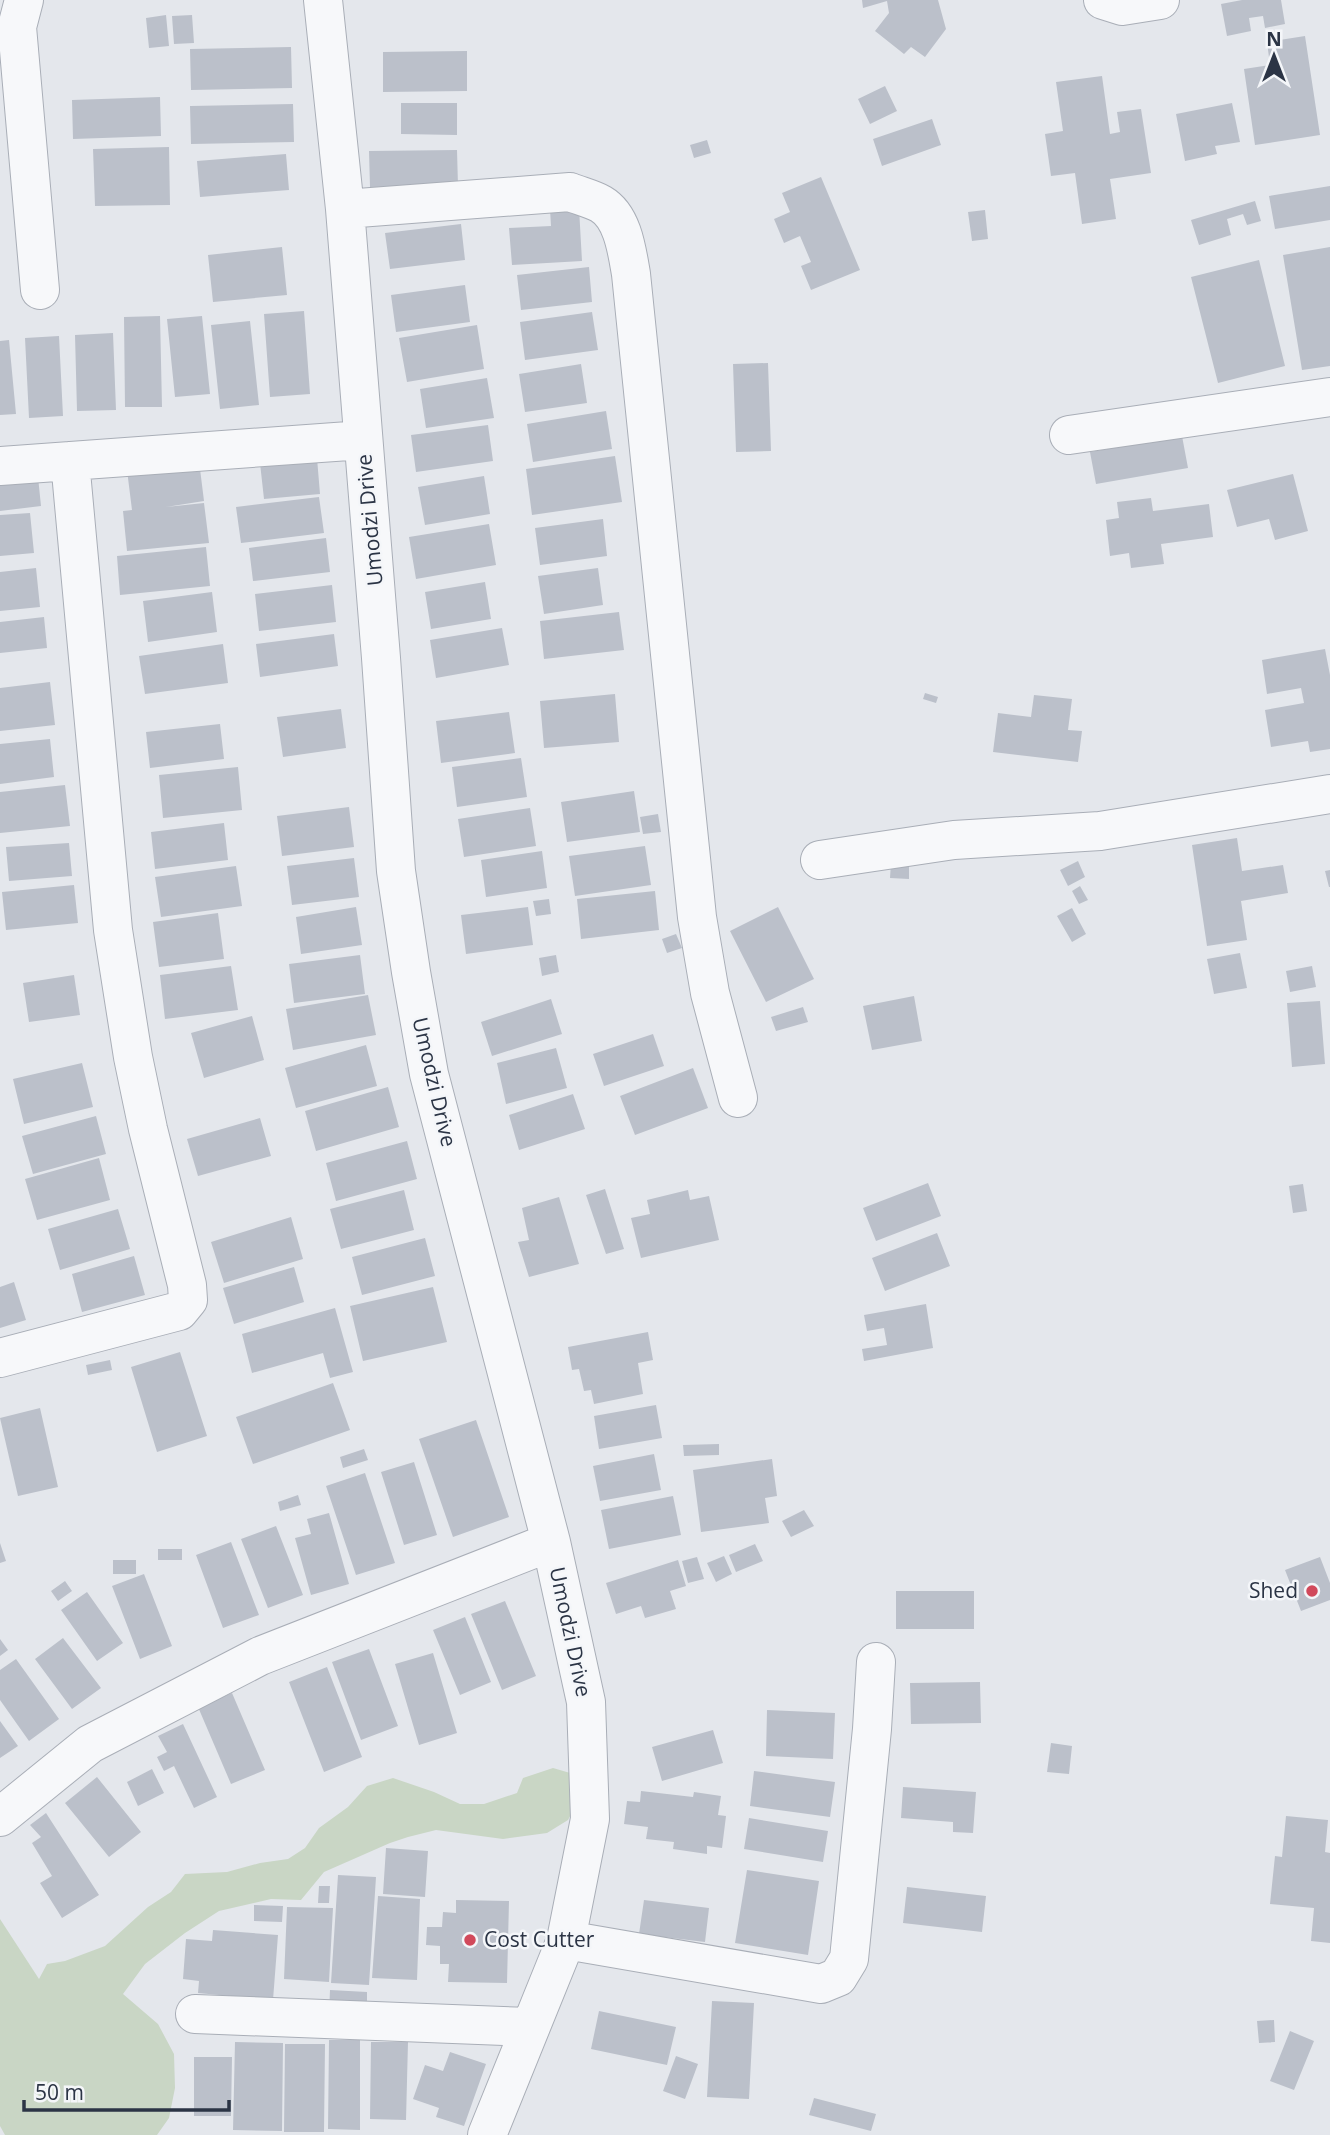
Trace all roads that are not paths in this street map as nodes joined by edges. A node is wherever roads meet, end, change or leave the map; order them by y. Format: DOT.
graph roads {
  1 [pos="24,0"];
  2 [pos="323,0"];
  3 [pos="1102,0"];
  4 [pos="1160,0"];
  5 [pos="345,209"];
  6 [pos="40,290"];
  7 [pos="1330,397"];
  8 [pos="1069,435"];
  9 [pos="363,440"];
  10 [pos="70,461"];
  11 [pos="0,466"];
  12 [pos="1330,794"];
  13 [pos="820,860"];
  14 [pos="738,1098"];
  15 [pos="0,1357"];
  16 [pos="551,1542"];
  17 [pos="876,1662"];
  18 [pos="0,1817"];
  19 [pos="566,1940"];
  20 [pos="195,2014"];
  21 [pos="530,2027"];
  22 [pos="487,2135"];
  1 -- 6 [label="street"];
  2 -- 5 [label="street, Umodzi Drive"];
  3 -- 4 [label="street"];
  5 -- 9 [label="street, Umodzi Drive"];
  5 -- 14 [label="street"];
  7 -- 8 [label="street"];
  9 -- 10 [label="street"];
  9 -- 16 [label="street, Umodzi Drive"];
  10 -- 11 [label="street"];
  10 -- 15 [label="street"];
  12 -- 13 [label="street"];
  16 -- 18 [label="street"];
  16 -- 19 [label="street, Umodzi Drive"];
  17 -- 19 [label="street"];
  19 -- 21 [label="street, Umodzi Drive"];
  20 -- 21 [label="street"];
  21 -- 22 [label="street, Umodzi Drive"];
}
